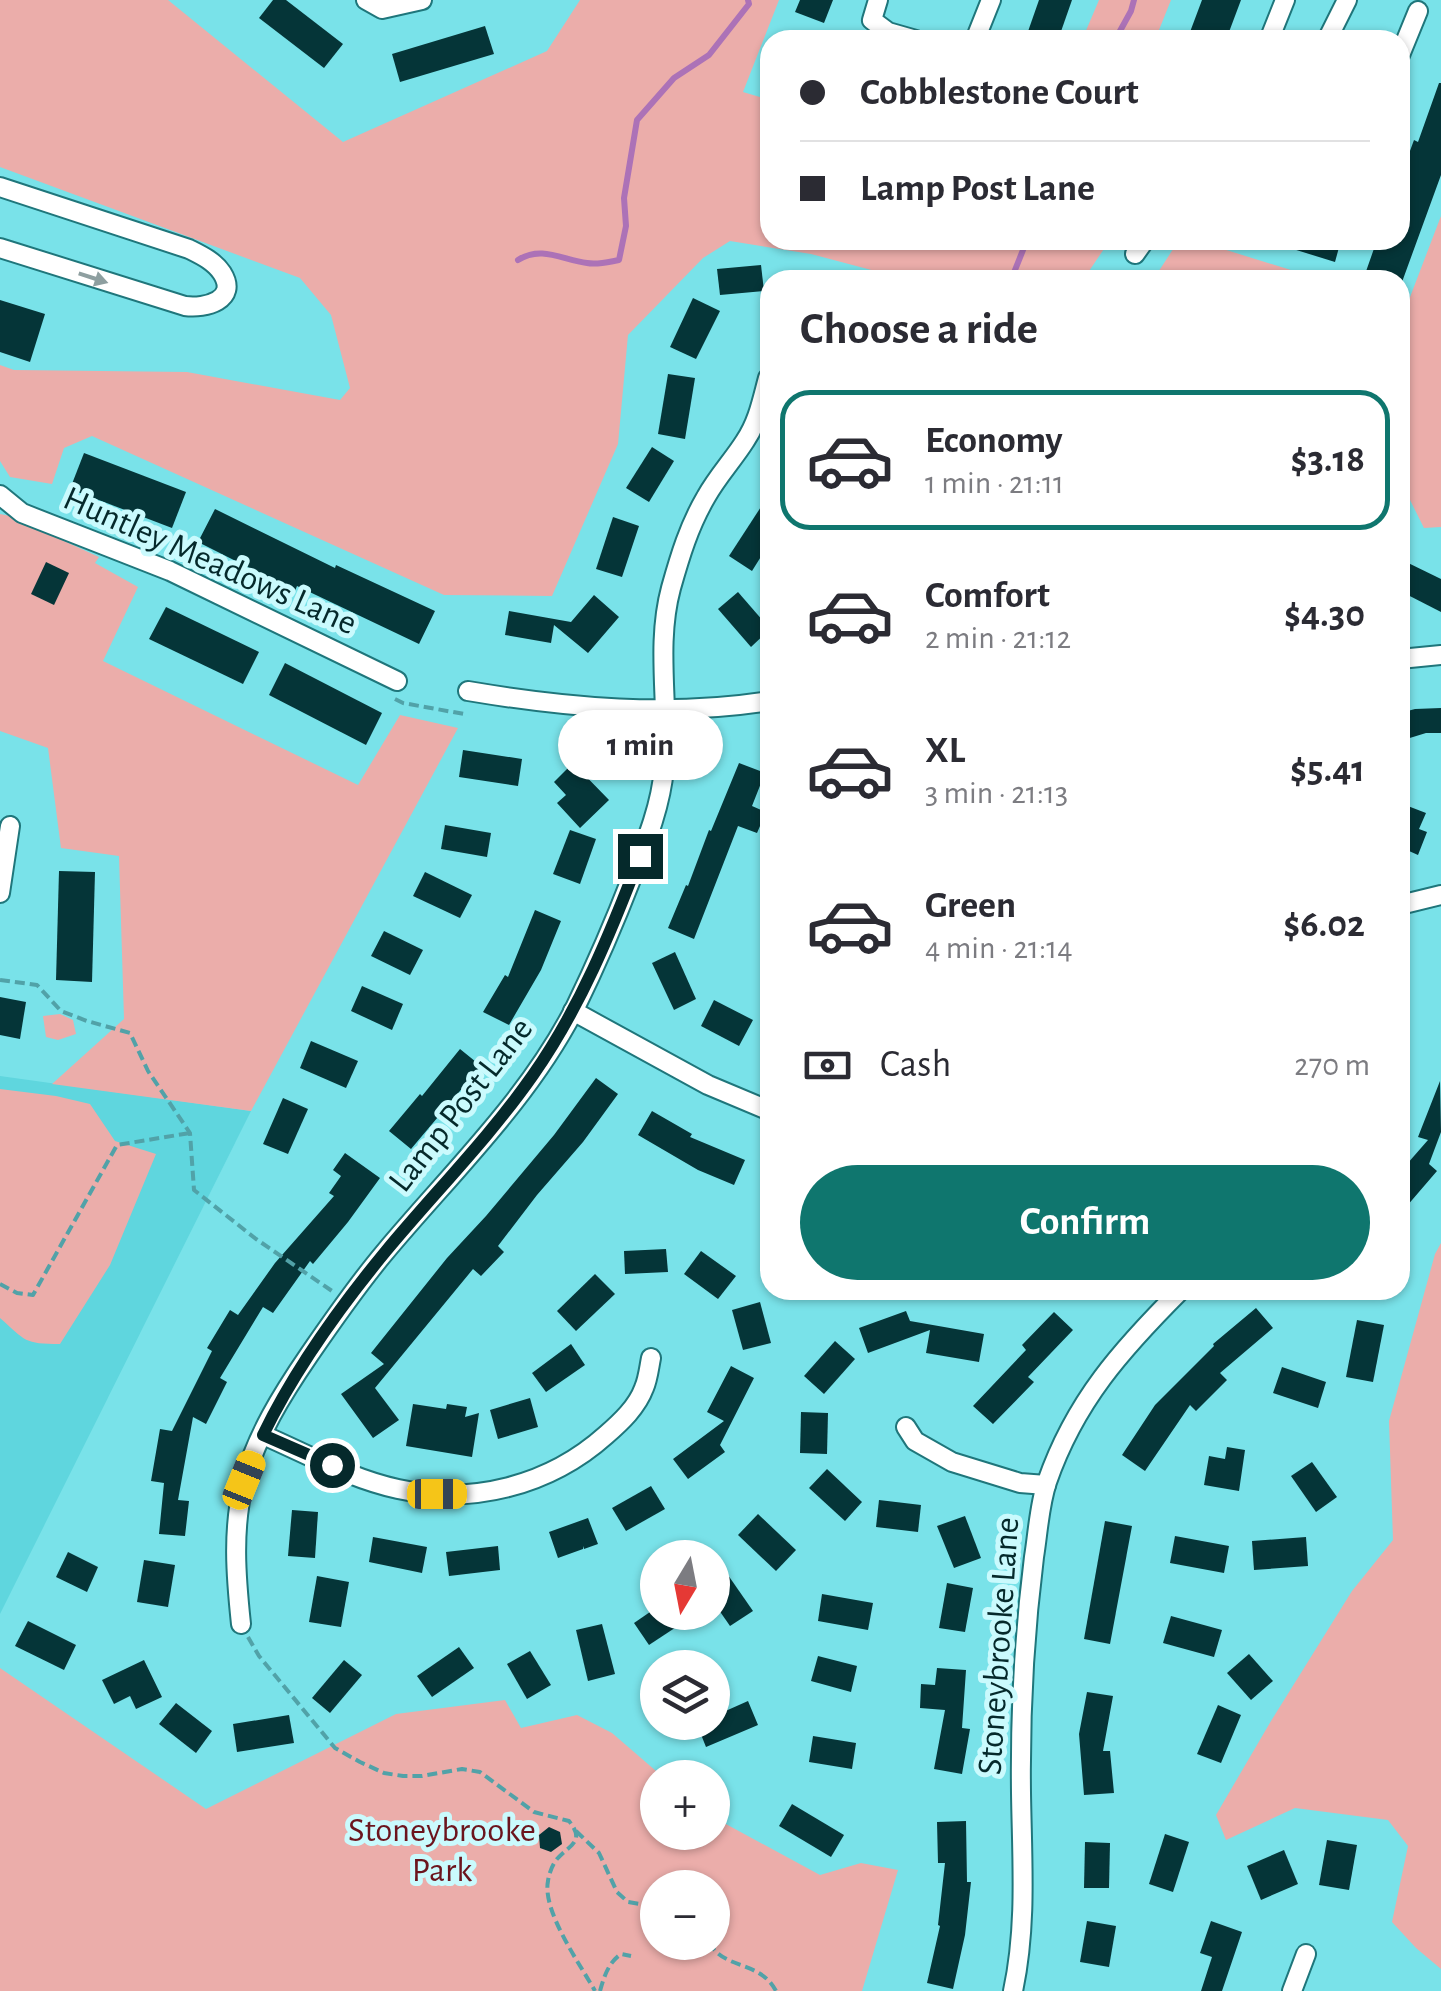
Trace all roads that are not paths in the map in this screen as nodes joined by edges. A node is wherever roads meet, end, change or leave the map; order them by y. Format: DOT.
graph roads {
  1 [pos="366,0"];
  2 [pos="422,0"];
  3 [pos="878,0"];
  4 [pos="991,0"];
  5 [pos="1286,0"];
  6 [pos="1347,0"];
  7 [pos="1418,11"];
  8 [pos="885,30"];
  9 [pos="979,30"];
  10 [pos="1273,30"];
  11 [pos="1332,30"];
  12 [pos="1410,31"];
  13 [pos="0,187"];
  14 [pos="0,248"];
  15 [pos="760,409"];
  16 [pos="0,496"];
  17 [pos="1441,654"];
  18 [pos="1410,658"];
  19 [pos="397,681"];
  20 [pos="468,690"];
  21 [pos="760,702"];
  22 [pos="664,709"];
  23 [pos="10,826"];
  24 [pos="0,893"];
  25 [pos="1441,895"];
  26 [pos="1410,903"];
  27 [pos="573,1011"];
  28 [pos="760,1107"];
  29 [pos="1171,1300"];
  30 [pos="651,1358"];
  31 [pos="906,1427"];
  32 [pos="263,1435"];
  33 [pos="1046,1484"];
  34 [pos="241,1624"];
  35 [pos="1306,1954"];
  36 [pos="1013,1991"];
  37 [pos="1292,1991"];
  1 -- 2 [label="street"];
  3 -- 8 [label="street"];
  4 -- 9 [label="street"];
  5 -- 10 [label="street"];
  6 -- 11 [label="street"];
  7 -- 12 [label="street"];
  14 -- 13 [label="street, one-way"];
  15 -- 22 [label="street, Lamp Post Lane"];
  16 -- 19 [label="street, Huntley Meadows Lane"];
  17 -- 18 [label="street"];
  20 -- 22 [label="street"];
  21 -- 22 [label="street"];
  22 -- 27 [label="street, Lamp Post Lane"];
  23 -- 24 [label="street"];
  25 -- 26 [label="street"];
  27 -- 28 [label="street"];
  27 -- 32 [label="street, Lamp Post Lane"];
  29 -- 33 [label="street, Stoneybrooke Lane"];
  30 -- 32 [label="street"];
  31 -- 33 [label="street"];
  32 -- 34 [label="street, Lamp Post Lane"];
  33 -- 36 [label="street, Stoneybrooke Lane"];
  35 -- 37 [label="street"];
}
